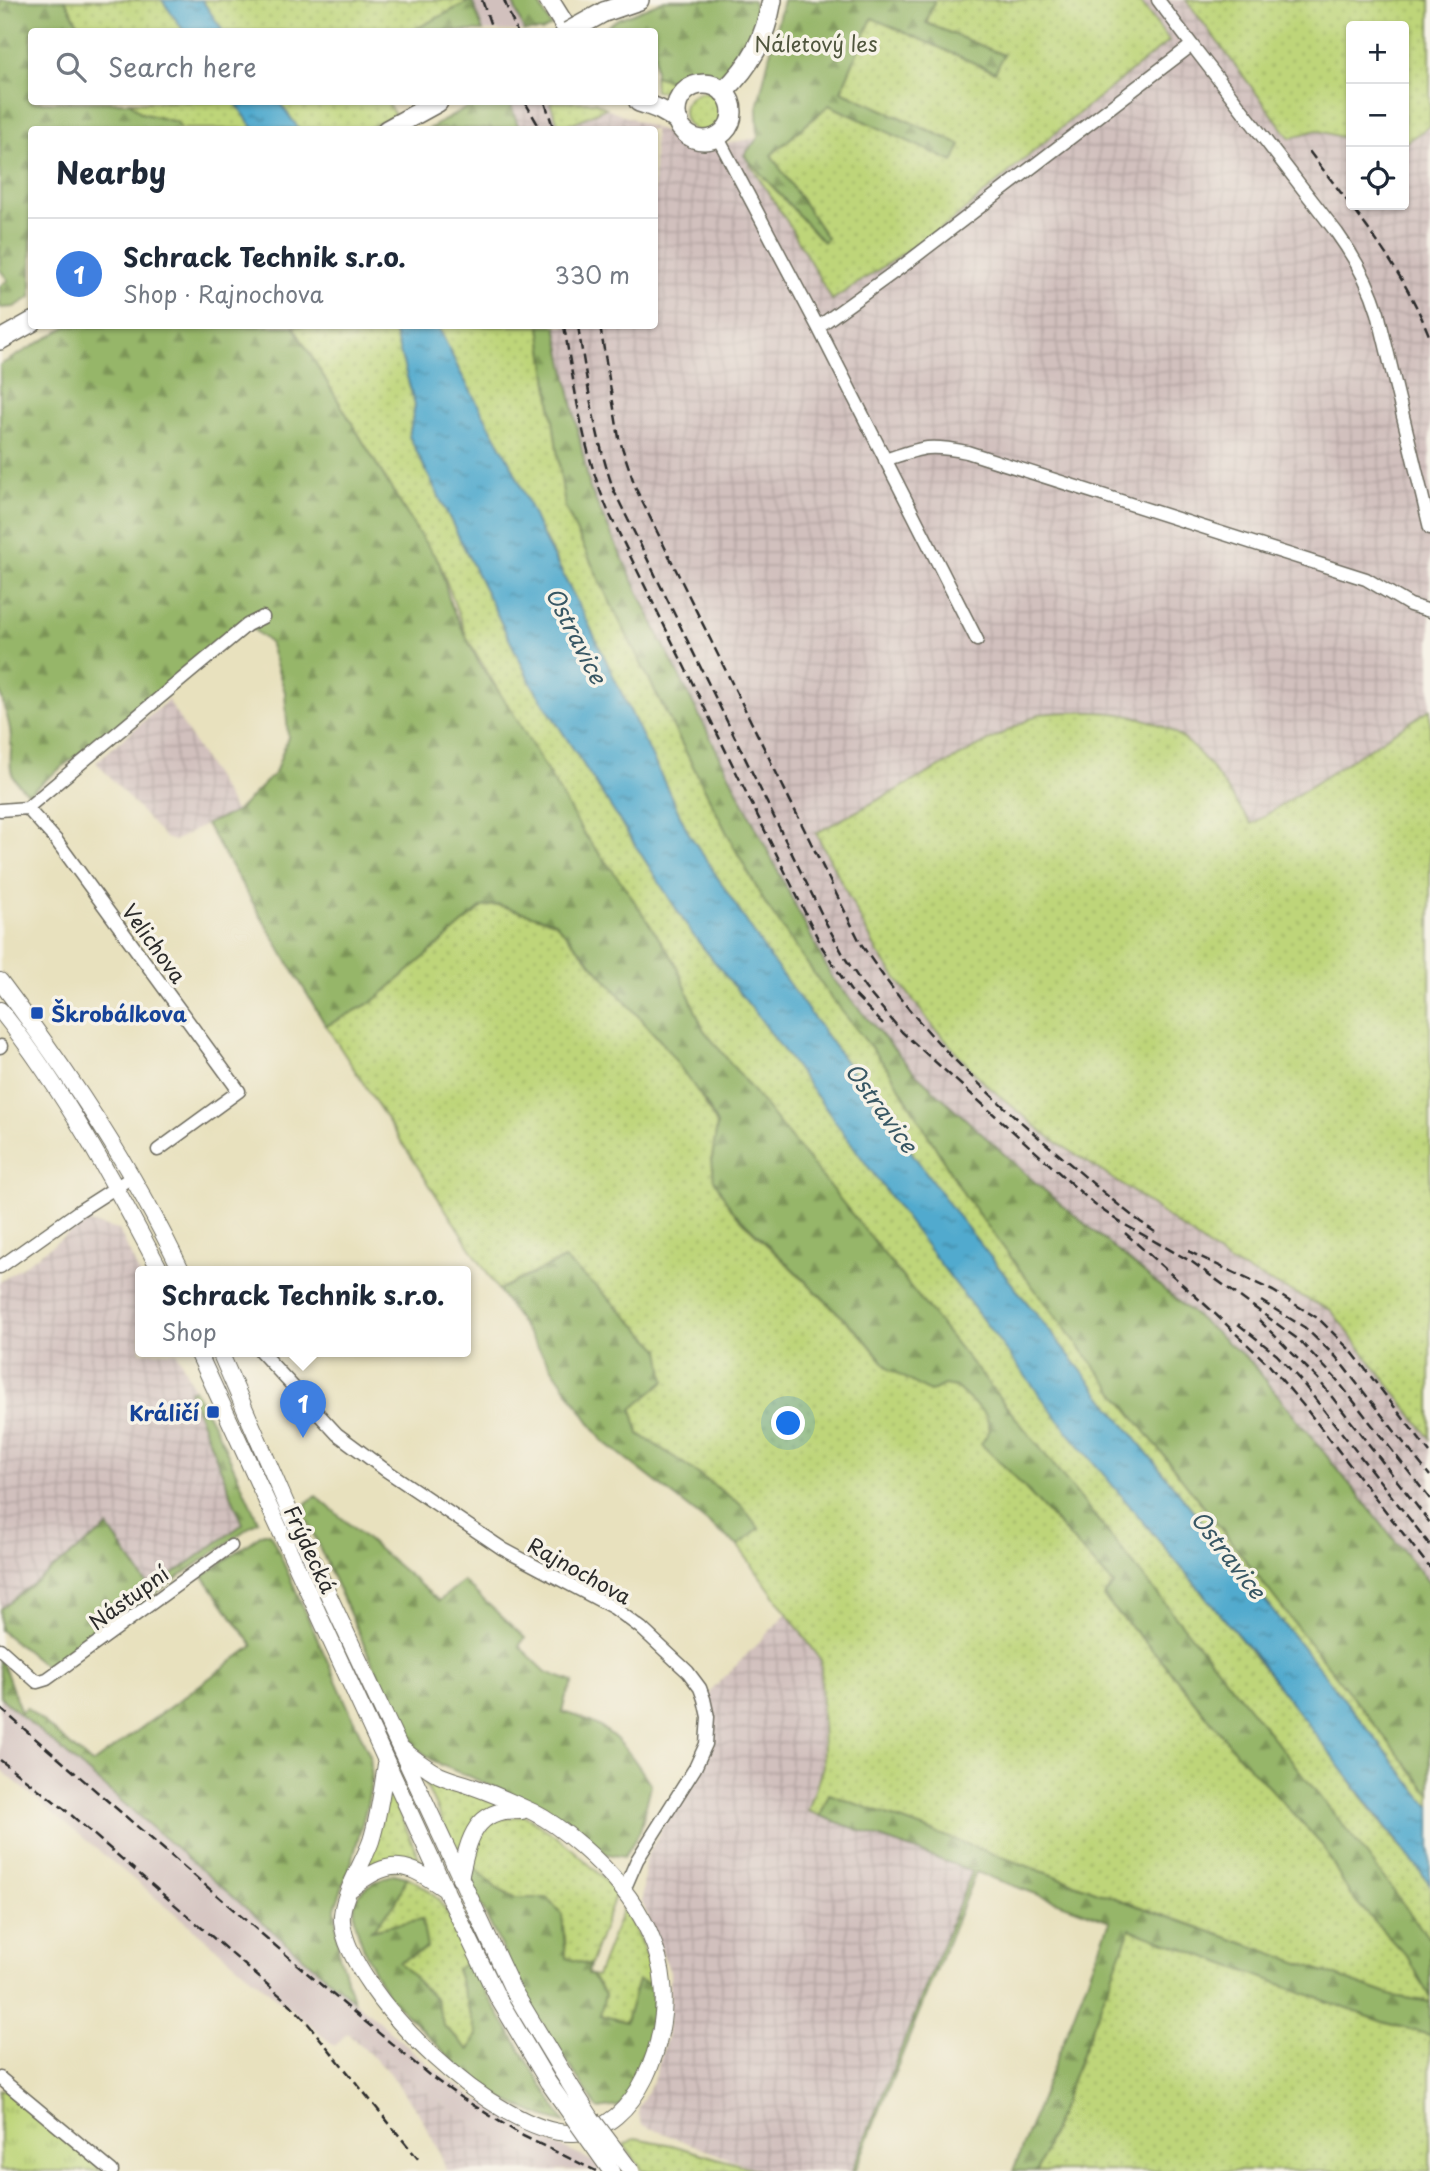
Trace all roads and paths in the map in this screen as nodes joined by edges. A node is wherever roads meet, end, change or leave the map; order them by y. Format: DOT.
graph roads {
  1 [pos="543,0"];
  2 [pos="548,0"];
  3 [pos="625,0"];
  4 [pos="639,0"];
  5 [pos="760,0"];
  6 [pos="772,0"];
  7 [pos="1158,0"];
  8 [pos="604,12"];
  9 [pos="559,28"];
  10 [pos="566,28"];
  11 [pos="575,28"];
  12 [pos="763,33"];
  13 [pos="1192,45"];
  14 [pos="723,92"];
  15 [pos="682,94"];
  16 [pos="658,95"];
  17 [pos="433,105"];
  18 [pos="647,105"];
  19 [pos="678,122"];
  20 [pos="394,126"];
  21 [pos="717,136"];
  22 [pos="28,324"];
  23 [pos="818,327"];
  24 [pos="0,340"];
  25 [pos="885,460"];
  26 [pos="1430,528"];
  27 [pos="1430,611"];
  28 [pos="262,617"];
  29 [pos="977,640"];
  30 [pos="27,808"];
  31 [pos="0,810"];
  32 [pos="0,981"];
  33 [pos="0,1010"];
  34 [pos="158,1150"];
  35 [pos="132,1177"];
  36 [pos="116,1187"];
  37 [pos="158,1266"];
  38 [pos="180,1266"];
  39 [pos="0,1267"];
  40 [pos="200,1357"];
  41 [pos="222,1357"];
  42 [pos="266,1357"];
  43 [pos="231,1546"];
  44 [pos="0,1648"];
  45 [pos="400,1747"];
  46 [pos="386,1763"];
  47 [pos="534,1813"];
  48 [pos="460,1880"];
  49 [pos="350,1890"];
  50 [pos="624,1890"];
  51 [pos="446,1891"];
  52 [pos="0,2078"];
  53 [pos="112,2171"];
  54 [pos="611,2171"];
  55 [pos="631,2171"];
  1 -- 9 [label="main road"];
  2 -- 10 [label="main road"];
  3 -- 8 [label="main road"];
  4 -- 8 [label="main road"];
  5 -- 12 [label="main road"];
  6 -- 12 [label="main road"];
  7 -- 13 [label="street"];
  8 -- 11 [label="main road, bridge"];
  12 -- 14 [label="main road"];
  13 -- 23 [label="street"];
  13 -- 26 [label="street"];
  14 -- 15 [label="main road"];
  14 -- 21 [label="main road"];
  15 -- 16 [label="main road"];
  15 -- 19 [label="main road"];
  17 -- 20 [label="main road"];
  18 -- 19 [label="main road"];
  19 -- 21 [label="main road"];
  21 -- 23 [label="street"];
  22 -- 24 [label="main road"];
  23 -- 25 [label="street"];
  25 -- 27 [label="street"];
  25 -- 29 [label="street"];
  28 -- 30 [label="street"];
  30 -- 31 [label="street"];
  30 -- 34 [label="street, Velichova"];
  32 -- 35 [label="main road"];
  33 -- 36 [label="main road"];
  35 -- 36 [label="street"];
  35 -- 38 [label="main road"];
  36 -- 37 [label="main road"];
  36 -- 39 [label="street"];
  40 -- 46 [label="main road, Frýdecká"];
  41 -- 45 [label="main road, Frýdecká"];
  42 -- 50 [label="street, Rajnochova"];
  43 -- 44 [label="street, Nástupní"];
  45 -- 47 [label="main road"];
  45 -- 48 [label="main road, Frýdecká"];
  46 -- 49 [label="main road"];
  46 -- 51 [label="main road, Frýdecká"];
  47 -- 48 [label="main road"];
  47 -- 50 [label="main road"];
  48 -- 55 [label="main road, Frýdecká, bridge"];
  49 -- 50 [label="main road"];
  49 -- 51 [label="main road"];
  51 -- 54 [label="main road, Frýdecká, bridge"];
  52 -- 53 [label="street"];
}
